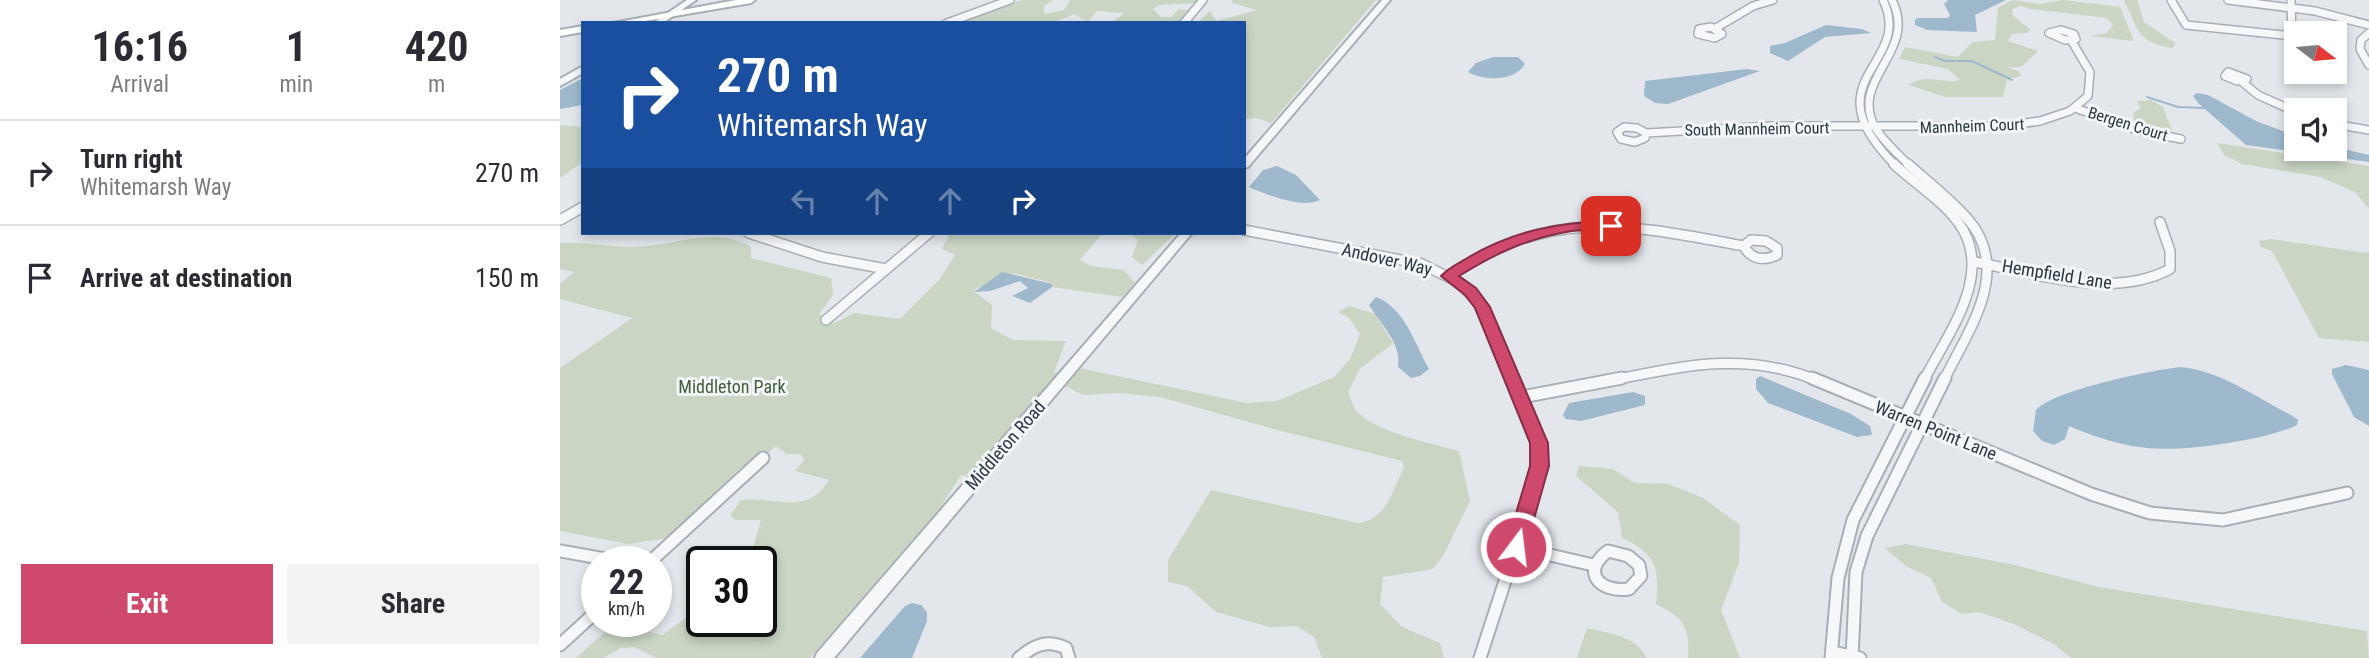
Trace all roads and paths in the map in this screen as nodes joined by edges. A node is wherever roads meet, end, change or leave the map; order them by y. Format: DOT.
graph roads {
  1 [pos="692,0"];
  2 [pos="751,0"];
  3 [pos="1010,0"];
  4 [pos="1203,0"];
  5 [pos="1387,0"];
  6 [pos="1773,0"];
  7 [pos="1883,0"];
  8 [pos="1892,0"];
  9 [pos="2171,0"];
  10 [pos="2228,0"];
  11 [pos="2281,0"];
  12 [pos="2290,3"];
  13 [pos="673,13"];
  14 [pos="629,21"];
  15 [pos="660,21"];
  16 [pos="952,21"];
  17 [pos="1186,21"];
  18 [pos="2369,25"];
  19 [pos="581,29"];
  20 [pos="1716,29"];
  21 [pos="560,33"];
  22 [pos="2369,33"];
  23 [pos="2071,40"];
  24 [pos="1885,51"];
  25 [pos="2369,65"];
  26 [pos="581,70"];
  27 [pos="2241,81"];
  28 [pos="560,83"];
  29 [pos="2284,106"];
  30 [pos="2075,108"];
  31 [pos="2347,126"];
  32 [pos="1869,127"];
  33 [pos="2369,130"];
  34 [pos="1646,133"];
  35 [pos="2181,139"];
  36 [pos="1246,163"];
  37 [pos="581,208"];
  38 [pos="560,220"];
  39 [pos="2160,222"];
  40 [pos="1246,230"];
  41 [pos="755,235"];
  42 [pos="927,235"];
  43 [pos="1185,235"];
  44 [pos="1744,246"];
  45 [pos="1975,262"];
  46 [pos="1989,264"];
  47 [pos="886,269"];
  48 [pos="1449,276"];
  49 [pos="825,320"];
  50 [pos="1522,397"];
  51 [pos="1904,416"];
  52 [pos="1921,423"];
  53 [pos="763,458"];
  54 [pos="2347,493"];
  55 [pos="667,546"];
  56 [pos="1516,547"];
  57 [pos="560,551"];
  58 [pos="581,555"];
  59 [pos="1592,565"];
  60 [pos="581,626"];
  61 [pos="560,645"];
  62 [pos="1832,655"];
  63 [pos="1855,657"];
  64 [pos="823,658"];
  65 [pos="1019,658"];
  66 [pos="1069,658"];
  67 [pos="1480,658"];
  1 -- 13 [label="street"];
  2 -- 13 [label="main road"];
  3 -- 16 [label="street"];
  4 -- 17 [label="street"];
  5 -- 36 [label="street"];
  6 -- 20 [label="street"];
  7 -- 24 [label="street"];
  8 -- 24 [label="street"];
  9 -- 12 [label="street"];
  10 -- 12 [label="street"];
  11 -- 12 [label="street"];
  12 -- 18 [label="street"];
  13 -- 14 [label="main road"];
  13 -- 15 [label="street"];
  19 -- 21 [label="main road"];
  22 -- 25 [label="street"];
  23 -- 30 [label="street"];
  24 -- 32 [label="street"];
  26 -- 28 [label="street"];
  27 -- 29 [label="street"];
  30 -- 32 [label="street, Mannheim Court"];
  30 -- 35 [label="street, Bergen Court"];
  31 -- 33 [label="street"];
  32 -- 34 [label="street, South Mannheim Court"];
  32 -- 45 [label="street"];
  32 -- 46 [label="street"];
  37 -- 38 [label="street"];
  39 -- 46 [label="street, Hempfield Lane"];
  40 -- 48 [label="street, Andover Way"];
  41 -- 47 [label="street"];
  42 -- 47 [label="street"];
  43 -- 64 [label="street, Middleton Road"];
  44 -- 48 [label="street"];
  45 -- 46 [label="street, Hempfield Lane"];
  45 -- 51 [label="street"];
  46 -- 52 [label="street"];
  47 -- 49 [label="street"];
  48 -- 50 [label="street, Andover Way"];
  50 -- 51 [label="street, Warren Point Lane"];
  50 -- 56 [label="street, Andover Way"];
  51 -- 52 [label="street, Warren Point Lane"];
  51 -- 62 [label="street"];
  52 -- 54 [label="street, Warren Point Lane"];
  52 -- 63 [label="street"];
  53 -- 55 [label="street"];
  56 -- 59 [label="street"];
  56 -- 67 [label="street, Andover Way"];
  57 -- 58 [label="street"];
  60 -- 61 [label="street"];
  62 -- 63 [label="street"];
  65 -- 66 [label="street"];
}
